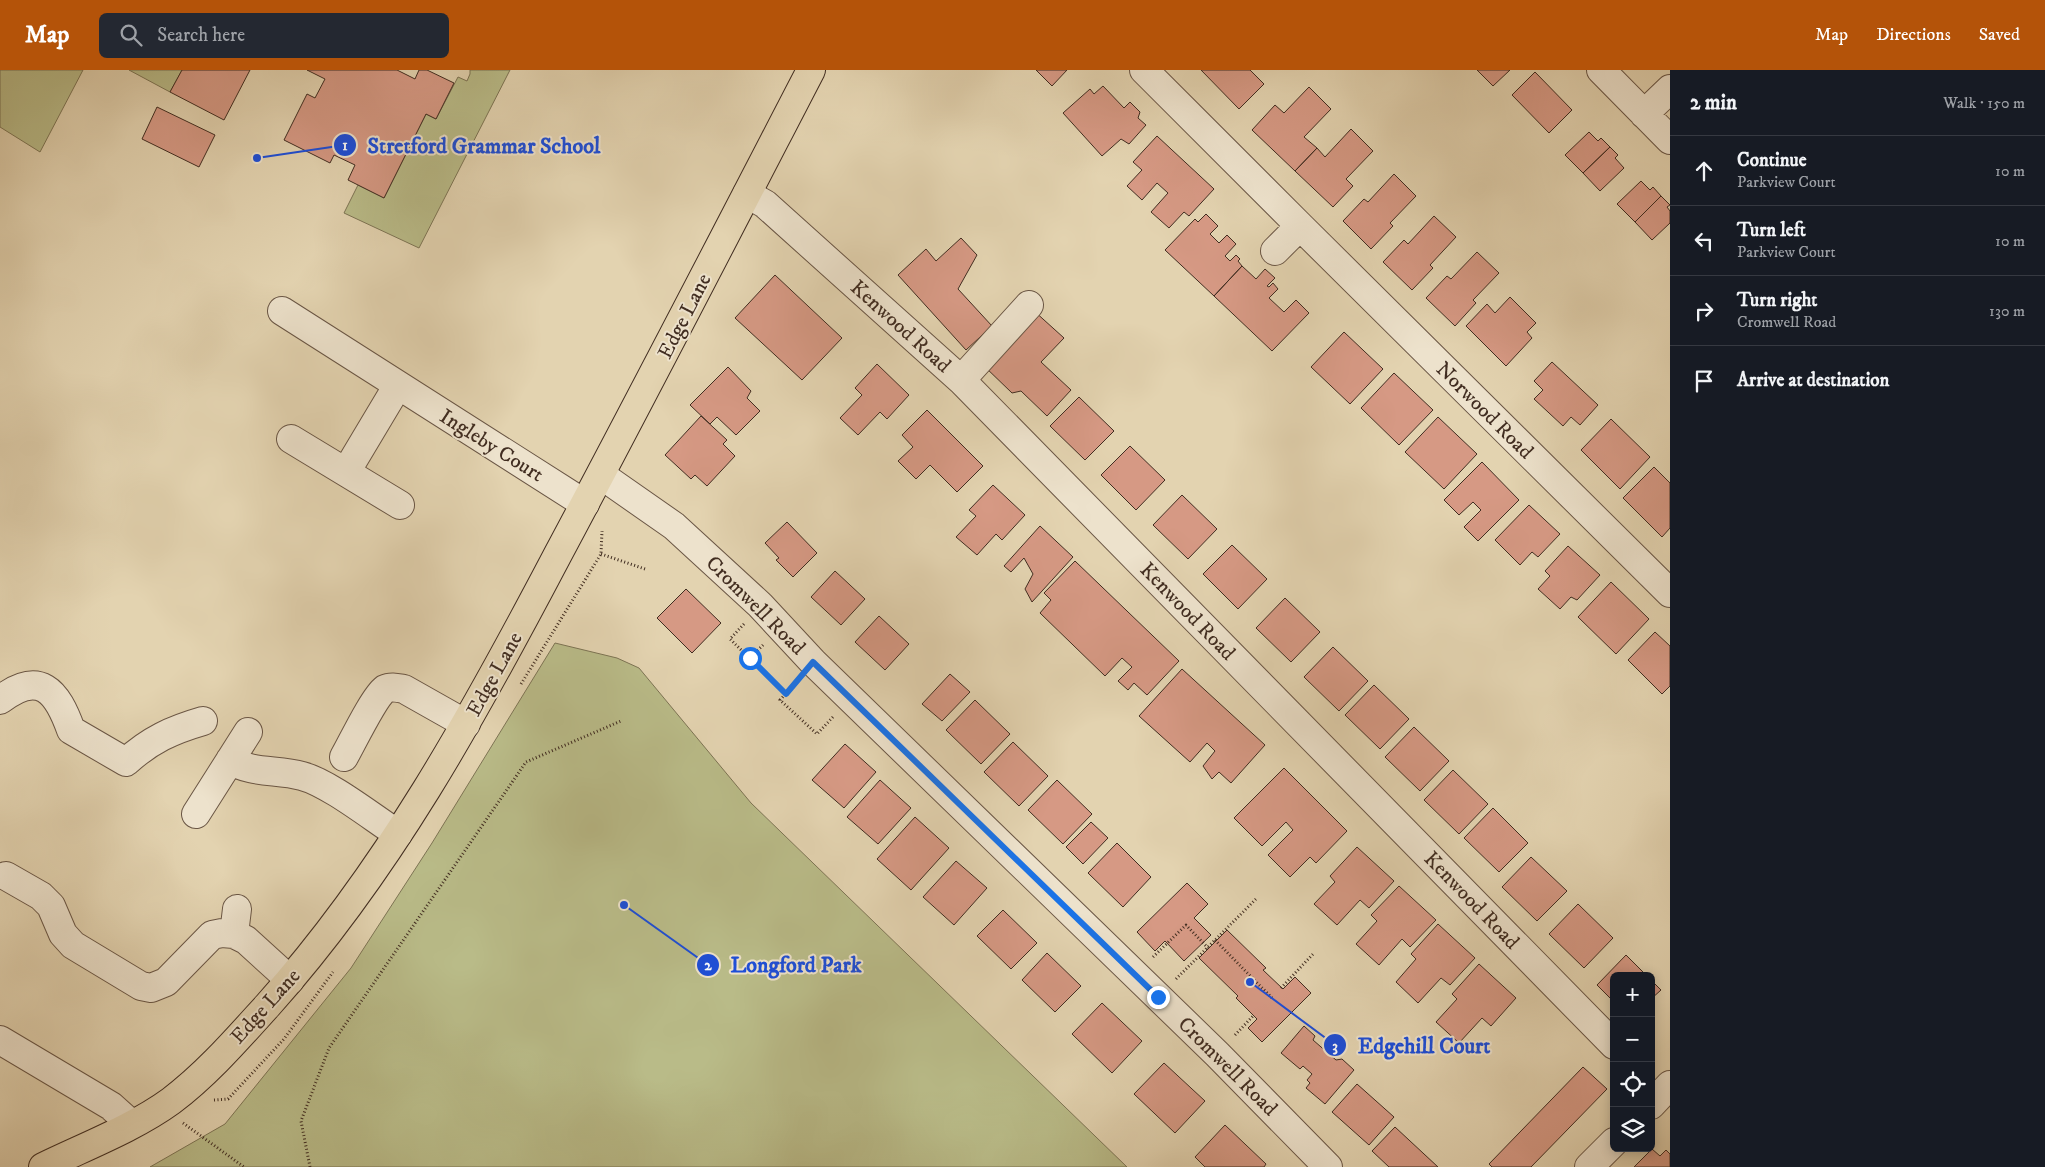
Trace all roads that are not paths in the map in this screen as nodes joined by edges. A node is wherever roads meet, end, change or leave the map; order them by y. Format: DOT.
graph roads {
  1 [pos="811,70"];
  2 [pos="1144,70"];
  3 [pos="1601,70"];
  4 [pos="1670,89"];
  5 [pos="1644,114"];
  6 [pos="1670,140"];
  7 [pos="747,194"];
  8 [pos="1300,226"];
  9 [pos="1275,251"];
  10 [pos="1029,305"];
  11 [pos="282,311"];
  12 [pos="962,380"];
  13 [pos="398,386"];
  14 [pos="290,439"];
  15 [pos="346,472"];
  16 [pos="601,476"];
  17 [pos="400,504"];
  18 [pos="585,504"];
  19 [pos="1670,593"];
  20 [pos="0,700"];
  21 [pos="466,724"];
  22 [pos="194,731"];
  23 [pos="248,732"];
  24 [pos="344,757"];
  25 [pos="230,760"];
  26 [pos="196,814"];
  27 [pos="398,834"];
  28 [pos="6,876"];
  29 [pos="290,980"];
  30 [pos="0,1040"];
  31 [pos="1610,1041"];
  32 [pos="131,1124"];
  33 [pos="1610,1146"];
  34 [pos="43,1167"];
  35 [pos="1328,1167"];
  36 [pos="1589,1167"];
  1 -- 7 [label="highway, Edge Lane"];
  2 -- 8 [label="street, Norwood Road"];
  3 -- 5 [label="street"];
  4 -- 5 [label="street"];
  5 -- 6 [label="street"];
  7 -- 12 [label="street, Kenwood Road"];
  7 -- 16 [label="highway, Edge Lane"];
  8 -- 9 [label="street"];
  8 -- 19 [label="street, Norwood Road"];
  10 -- 12 [label="street"];
  11 -- 13 [label="street, Ingleby Court"];
  12 -- 31 [label="street, Kenwood Road"];
  13 -- 15 [label="street"];
  13 -- 18 [label="street, Ingleby Court"];
  14 -- 15 [label="street"];
  15 -- 17 [label="street"];
  16 -- 18 [label="highway, Edge Lane"];
  16 -- 35 [label="street, Cromwell Road"];
  18 -- 21 [label="highway, Edge Lane"];
  20 -- 22 [label="street"];
  21 -- 24 [label="street"];
  21 -- 27 [label="highway, Edge Lane"];
  23 -- 25 [label="street"];
  25 -- 26 [label="street"];
  25 -- 27 [label="street"];
  27 -- 29 [label="highway, Edge Lane"];
  28 -- 29 [label="street"];
  29 -- 32 [label="highway, Edge Lane"];
  30 -- 32 [label="street"];
  32 -- 34 [label="highway, Edge Lane"];
  33 -- 36 [label="street"];
}
